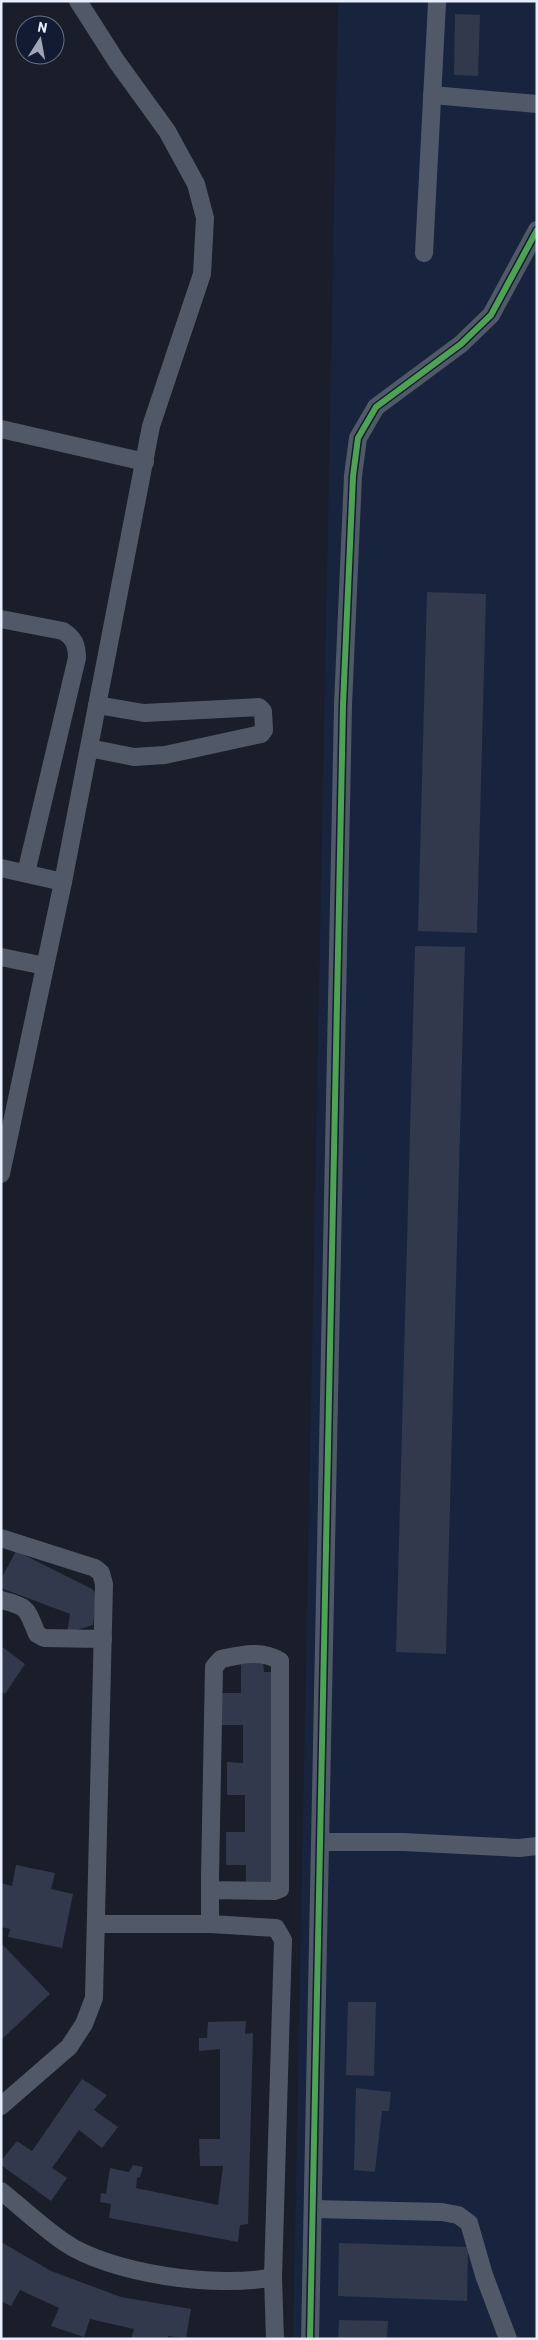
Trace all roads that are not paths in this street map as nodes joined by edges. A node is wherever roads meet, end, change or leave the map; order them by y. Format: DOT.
graph roads {
  1 [pos="78,1"];
  2 [pos="437,3"];
  3 [pos="432,95"];
  4 [pos="537,104"];
  5 [pos="537,230"];
  6 [pos="424,253"];
  7 [pos="1,429"];
  8 [pos="145,462"];
  9 [pos="1,619"];
  10 [pos="97,704"];
  11 [pos="89,748"];
  12 [pos="1,868"];
  13 [pos="26,873"];
  14 [pos="62,882"];
  15 [pos="1,957"];
  16 [pos="45,966"];
  17 [pos="1,1174"];
  18 [pos="1,1538"];
  19 [pos="1,1600"];
  20 [pos="103,1639"];
  21 [pos="321,1842"];
  22 [pos="537,1846"];
  23 [pos="210,1890"];
  24 [pos="96,1924"];
  25 [pos="210,1924"];
  26 [pos="1,2106"];
  27 [pos="1,2191"];
  28 [pos="313,2209"];
  29 [pos="272,2277"];
  30 [pos="275,2339"];
  31 [pos="310,2339"];
  32 [pos="508,2339"];
  1 -- 8 [label="street"];
  2 -- 3 [label="street"];
  3 -- 4 [label="street"];
  3 -- 6 [label="street"];
  5 -- 21 [label="street"];
  7 -- 8 [label="street"];
  8 -- 10 [label="street"];
  9 -- 13 [label="street"];
  10 -- 11 [label="street"];
  10 -- 11 [label="street"];
  11 -- 14 [label="street"];
  12 -- 13 [label="street"];
  13 -- 14 [label="street"];
  14 -- 16 [label="street"];
  15 -- 16 [label="street"];
  16 -- 17 [label="street"];
  18 -- 20 [label="street"];
  19 -- 20 [label="street"];
  20 -- 24 [label="street"];
  21 -- 22 [label="street"];
  21 -- 28 [label="street"];
  23 -- 23 [label="street"];
  23 -- 25 [label="street"];
  24 -- 25 [label="street"];
  24 -- 26 [label="street"];
  25 -- 29 [label="street"];
  27 -- 29 [label="street"];
  28 -- 31 [label="street"];
  28 -- 32 [label="street"];
  29 -- 30 [label="street"];
}
